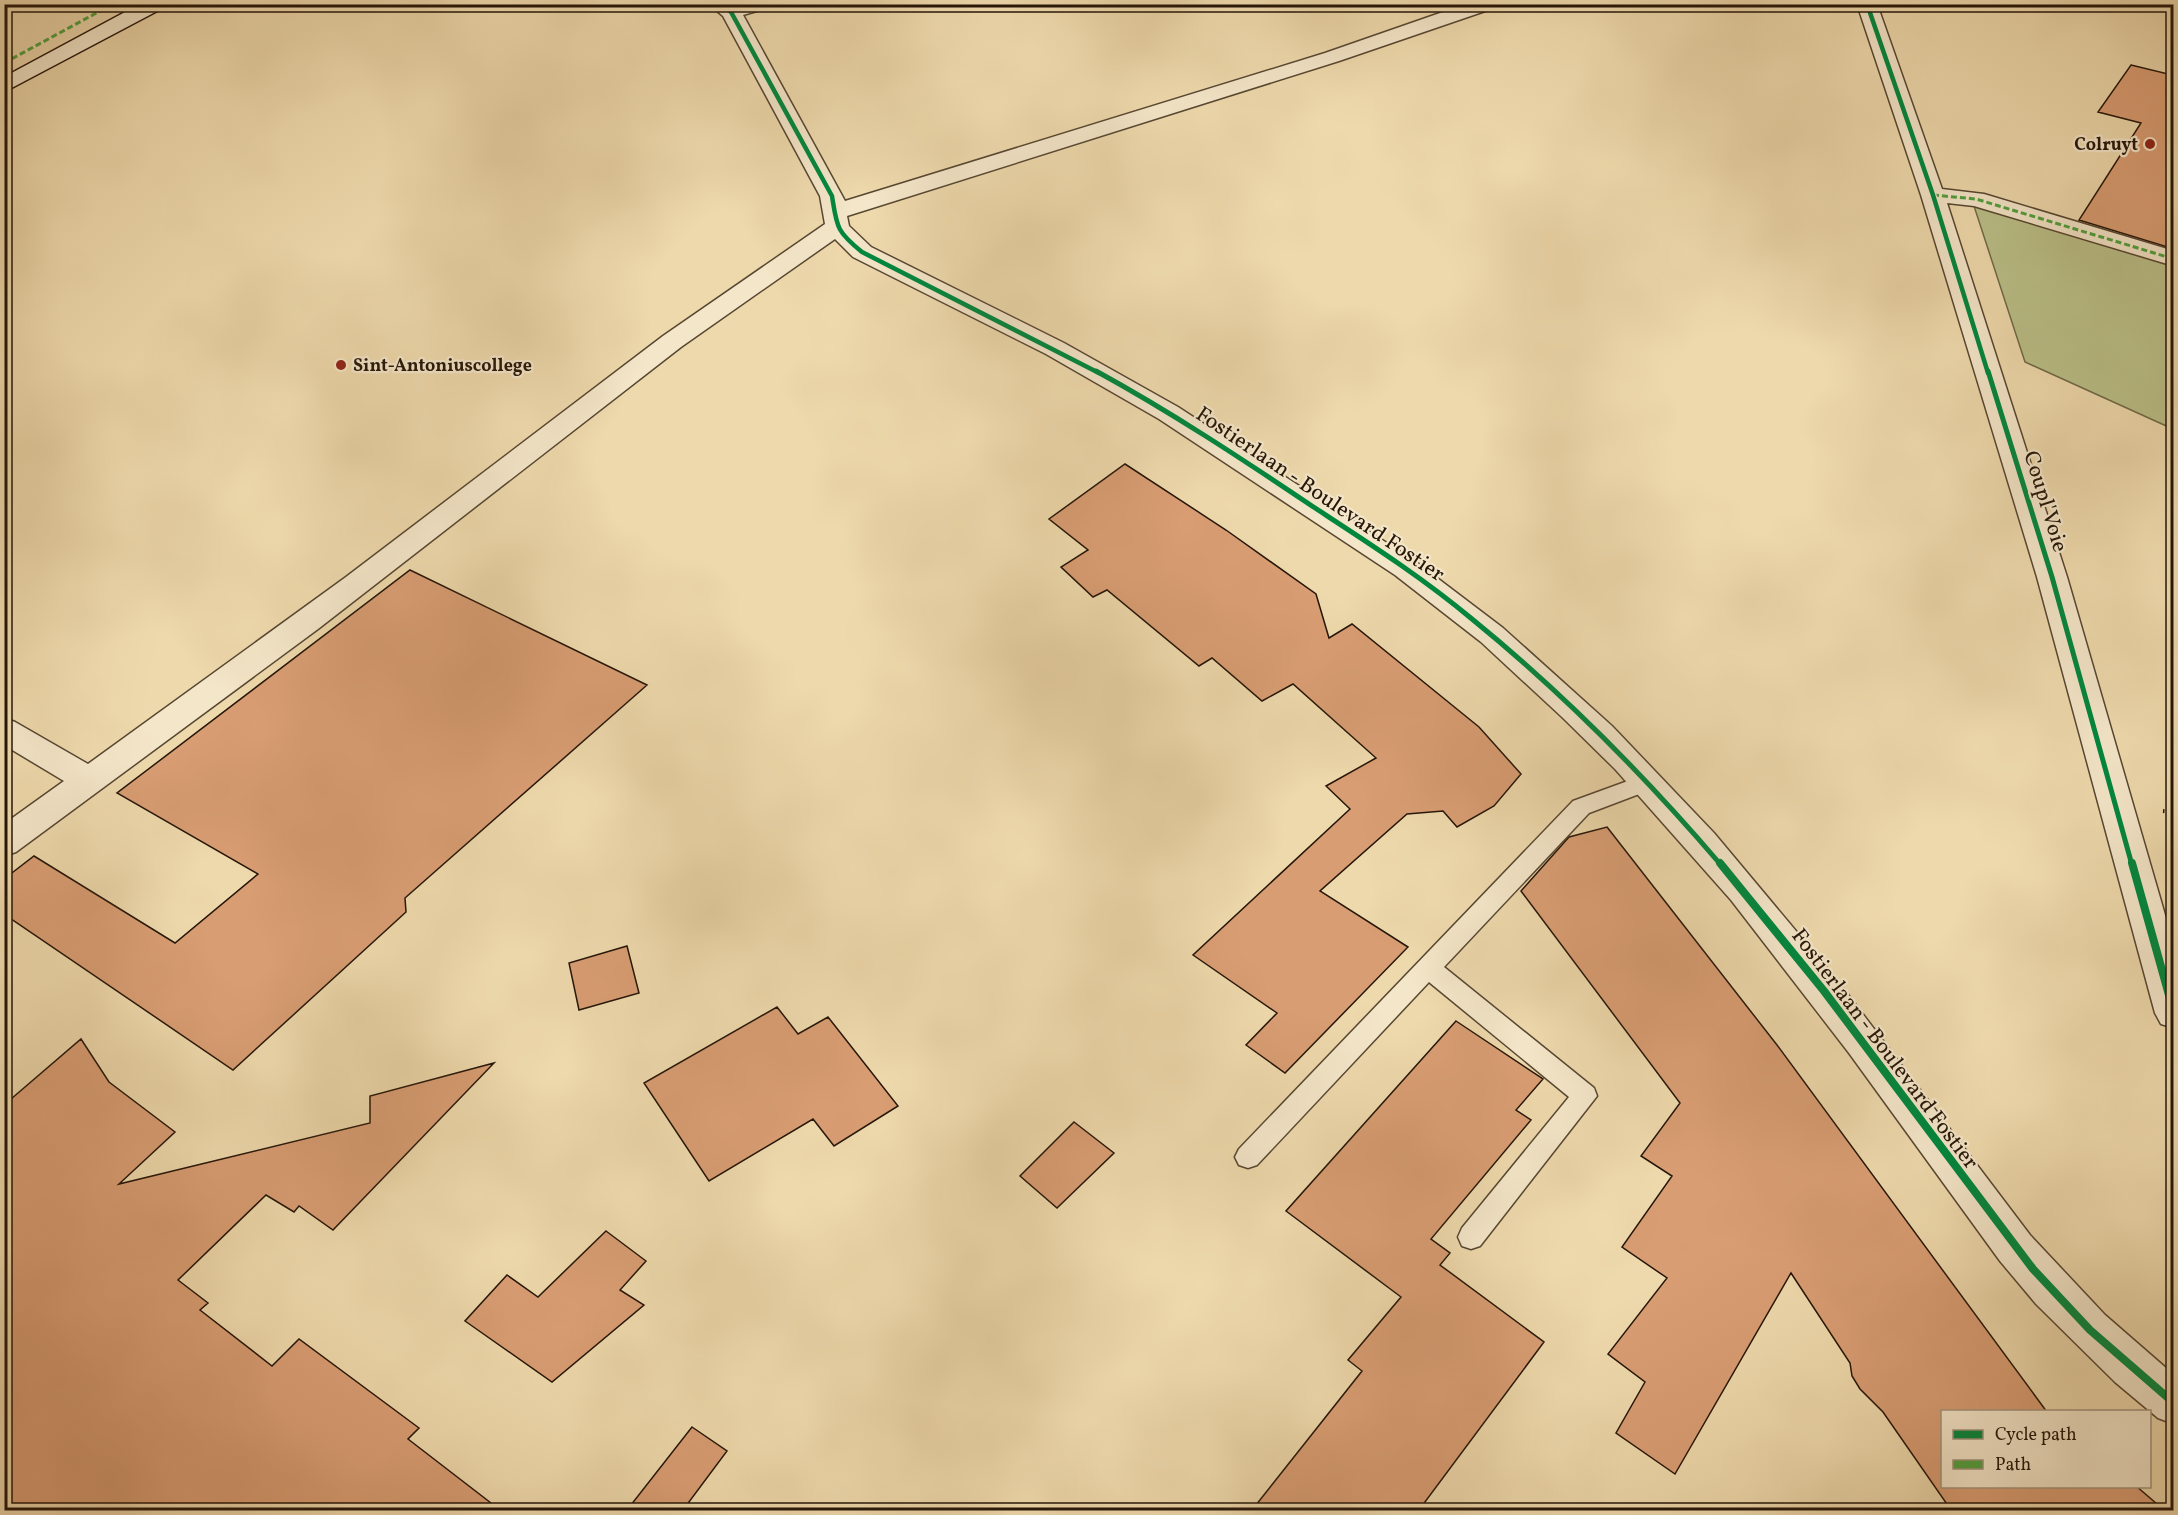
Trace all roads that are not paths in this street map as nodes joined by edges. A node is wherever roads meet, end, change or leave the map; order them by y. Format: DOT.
graph roads {
  1 [pos="156,4"];
  2 [pos="760,4"];
  3 [pos="1487,4"];
  4 [pos="1867,4"];
  5 [pos="725,8"];
  6 [pos="4,86"];
  7 [pos="1933,195"];
  8 [pos="836,219"];
  9 [pos="2174,259"];
  10 [pos="4,730"];
  11 [pos="90,781"];
  12 [pos="1647,782"];
  13 [pos="4,843"];
  14 [pos="1429,968"];
  15 [pos="2174,1014"];
  16 [pos="1248,1157"];
  17 [pos="1471,1237"];
  18 [pos="2170,1394"];
  1 -- 6 [label="street"];
  2 -- 5 [label="street"];
  3 -- 8 [label="street"];
  4 -- 7 [label="street, Coupl'Voie"];
  5 -- 8 [label="street"];
  7 -- 9 [label="street"];
  7 -- 15 [label="street, Coupl'Voie"];
  8 -- 11 [label="street"];
  8 -- 12 [label="street, Fostierlaan - Boulevard Fostier"];
  10 -- 11 [label="street"];
  11 -- 13 [label="street"];
  12 -- 14 [label="lane"];
  12 -- 18 [label="street, Fostierlaan - Boulevard Fostier"];
  14 -- 16 [label="lane"];
  14 -- 17 [label="lane"];
}
